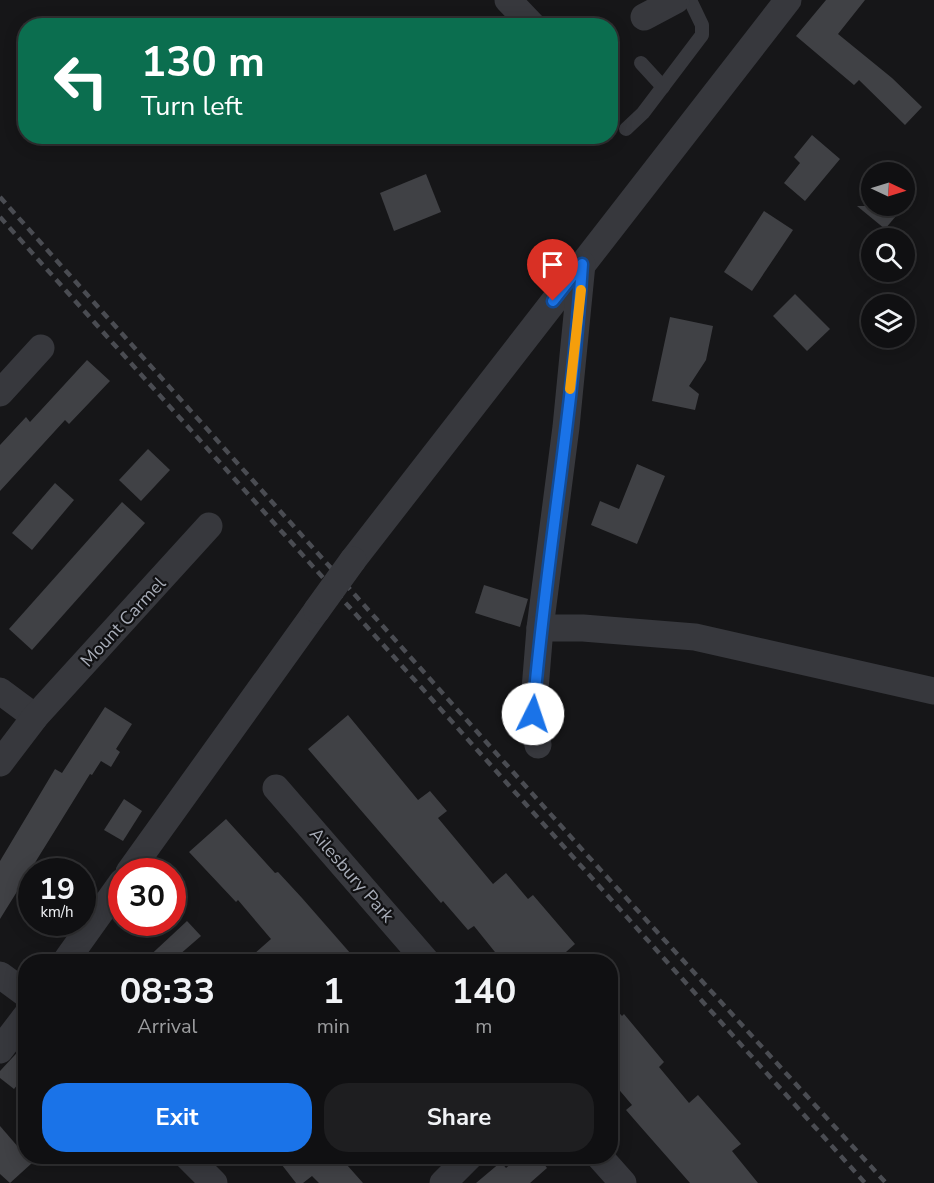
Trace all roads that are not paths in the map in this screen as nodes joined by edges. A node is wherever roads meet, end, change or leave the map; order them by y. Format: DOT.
graph roads {
  1 [pos="508,0"];
  2 [pos="676,0"];
  3 [pos="690,0"];
  4 [pos="788,0"];
  5 [pos="644,17"];
  6 [pos="525,18"];
  7 [pos="641,63"];
  8 [pos="663,87"];
  9 [pos="626,129"];
  10 [pos="582,264"];
  11 [pos="41,348"];
  12 [pos="0,393"];
  13 [pos="209,526"];
  14 [pos="540,628"];
  15 [pos="0,691"];
  16 [pos="934,691"];
  17 [pos="34,717"];
  18 [pos="538,745"];
  19 [pos="0,763"];
  20 [pos="276,788"];
  21 [pos="139,858"];
  22 [pos="108,902"];
  23 [pos="71,954"];
  24 [pos="420,954"];
  25 [pos="0,975"];
  26 [pos="18,988"];
  27 [pos="18,1026"];
  28 [pos="0,1050"];
  29 [pos="196,1164"];
  30 [pos="462,1164"];
  31 [pos="606,1164"];
  32 [pos="214,1183"];
  33 [pos="443,1183"];
  34 [pos="623,1183"];
  1 -- 6 [label="street"];
  2 -- 5 [label="street"];
  3 -- 8 [label="lane"];
  4 -- 10 [label="street"];
  7 -- 8 [label="lane"];
  8 -- 9 [label="lane"];
  10 -- 14 [label="street"];
  10 -- 21 [label="street, bridge"];
  11 -- 12 [label="street"];
  13 -- 17 [label="street, Mount Carmel"];
  14 -- 16 [label="street"];
  14 -- 18 [label="street"];
  15 -- 17 [label="street"];
  17 -- 19 [label="street, Mount Carmel"];
  20 -- 24 [label="street, Ailesbury Park"];
  22 -- 23 [label="street"];
  25 -- 26 [label="street"];
  27 -- 28 [label="street"];
  29 -- 32 [label="street"];
  30 -- 33 [label="street"];
  31 -- 34 [label="street"];
}
